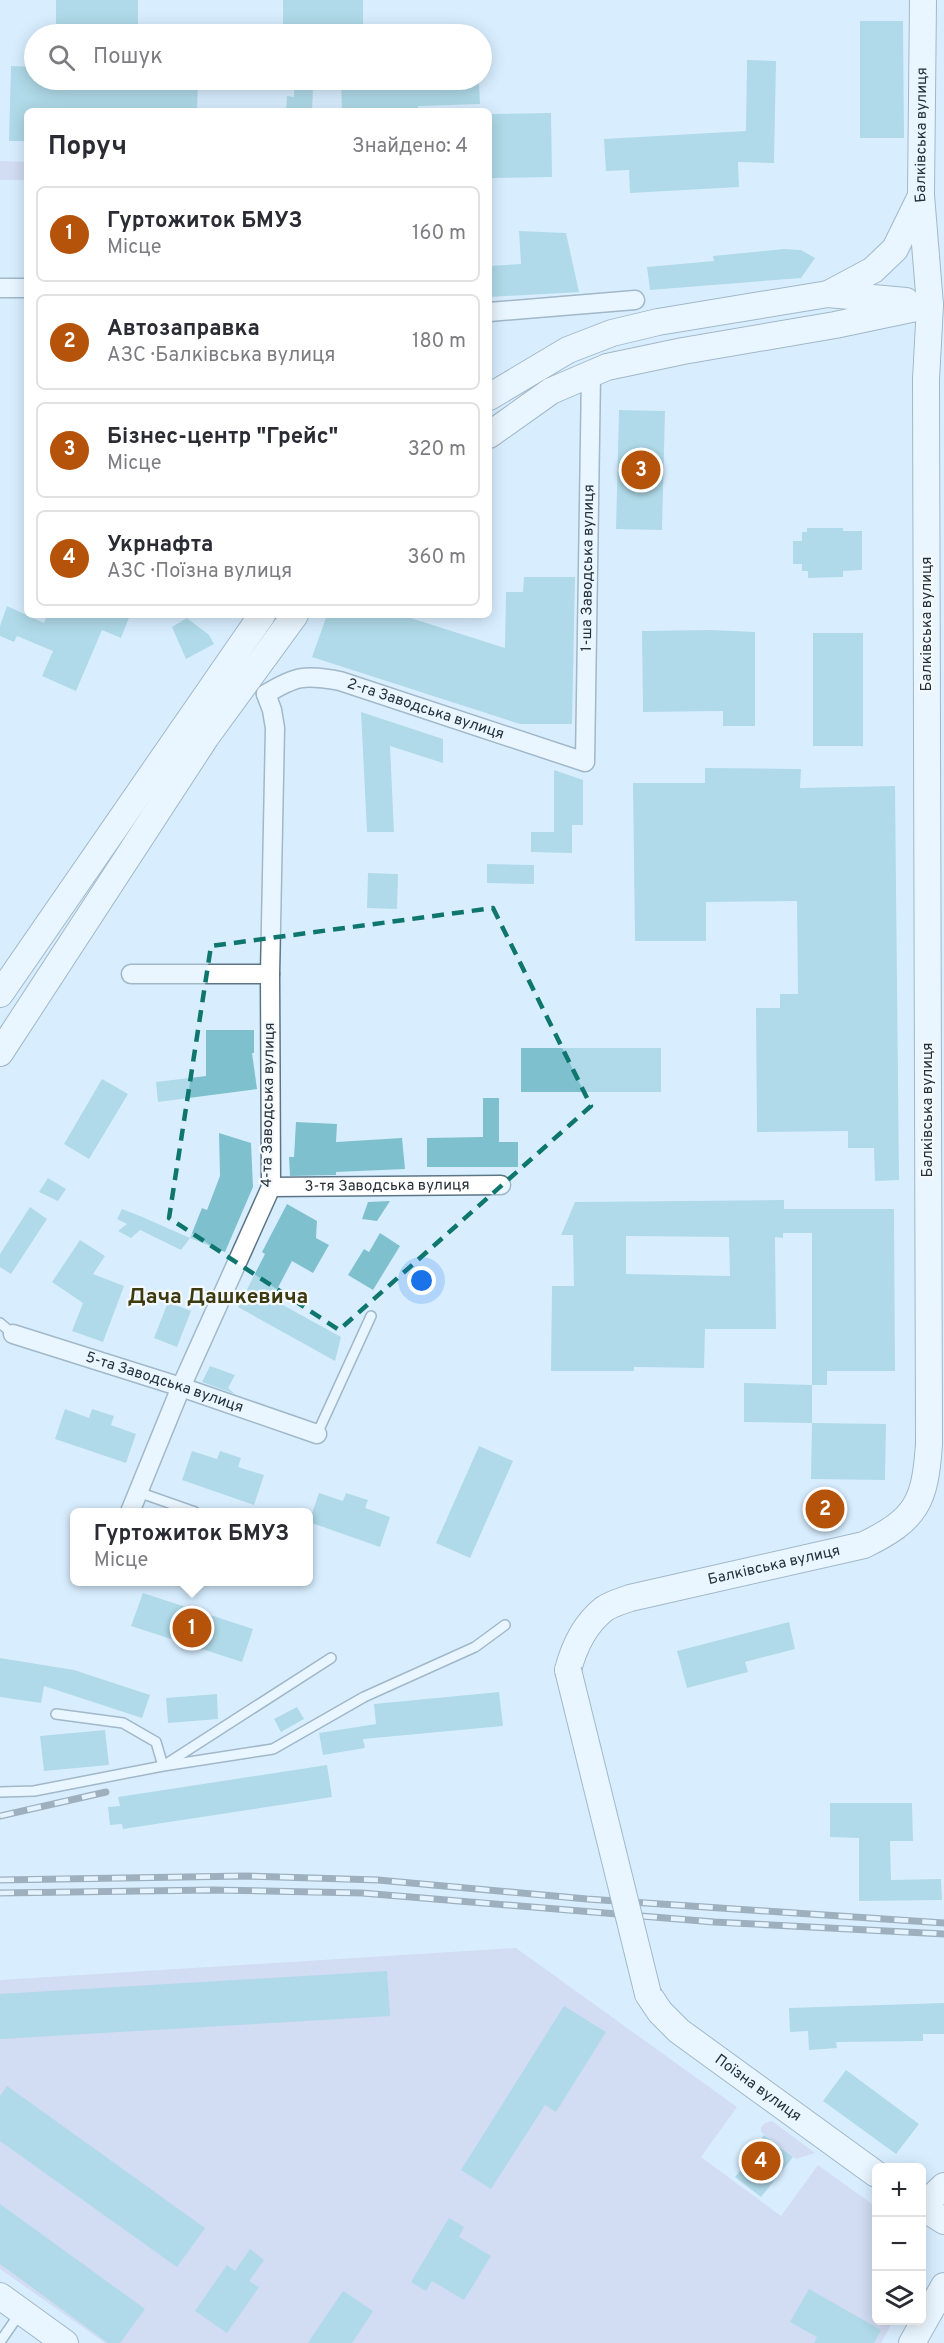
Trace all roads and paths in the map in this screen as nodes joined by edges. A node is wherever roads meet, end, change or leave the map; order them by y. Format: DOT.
graph roads {
  1 [pos="923,0"];
  2 [pos="921,195"];
  3 [pos="944,259"];
  4 [pos="0,288"];
  5 [pos="24,288"];
  6 [pos="828,294"];
  7 [pos="635,300"];
  8 [pos="937,306"];
  9 [pos="492,312"];
  10 [pos="591,374"];
  11 [pos="492,395"];
  12 [pos="492,433"];
  13 [pos="260,618"];
  14 [pos="293,618"];
  15 [pos="254,691"];
  16 [pos="585,762"];
  17 [pos="131,974"];
  18 [pos="270,974"];
  19 [pos="0,994"];
  20 [pos="0,1053"];
  21 [pos="501,1185"];
  22 [pos="271,1187"];
  23 [pos="370,1316"];
  24 [pos="6,1329"];
  25 [pos="181,1387"];
  26 [pos="317,1434"];
  27 [pos="138,1492"];
  28 [pos="132,1508"];
  29 [pos="184,1508"];
  30 [pos="505,1625"];
  31 [pos="331,1658"];
  32 [pos="56,1714"];
  33 [pos="163,1766"];
  34 [pos="0,1792"];
  35 [pos="648,1994"];
  36 [pos="872,2171"];
  37 [pos="944,2186"];
  38 [pos="926,2203"];
  39 [pos="926,2210"];
  40 [pos="944,2222"];
  41 [pos="944,2286"];
  42 [pos="0,2296"];
  43 [pos="21,2310"];
  44 [pos="0,2342"];
  45 [pos="65,2343"];
  46 [pos="912,2343"];
  1 -- 2 [label="street, Балківська вулиця"];
  2 -- 6 [label="street"];
  2 -- 8 [label="street, Балківська вулиця"];
  3 -- 8 [label="street, Балківська вулиця"];
  4 -- 5 [label="street"];
  6 -- 8 [label="street"];
  6 -- 11 [label="street"];
  7 -- 9 [label="street"];
  8 -- 10 [label="street"];
  8 -- 35 [label="street, Балківська вулиця, bridge"];
  10 -- 12 [label="street"];
  10 -- 16 [label="street, 1-ша Заводська вулиця"];
  13 -- 19 [label="street"];
  14 -- 15 [label="street"];
  15 -- 16 [label="street, 2-га Заводська вулиця"];
  15 -- 18 [label="street, 4-та Заводська вулиця"];
  15 -- 20 [label="street"];
  17 -- 18 [label="street"];
  18 -- 22 [label="street, 4-та Заводська вулиця"];
  21 -- 22 [label="street, 3-тя Заводська вулиця"];
  22 -- 25 [label="street, 4-та Заводська вулиця"];
  23 -- 26 [label="lane"];
  24 -- 25 [label="street, 5-та Заводська вулиця"];
  25 -- 26 [label="street, 5-та Заводська вулиця"];
  25 -- 27 [label="street, 4-та Заводська вулиця"];
  27 -- 28 [label="street, 4-та Заводська вулиця"];
  27 -- 29 [label="lane"];
  30 -- 33 [label="lane"];
  31 -- 33 [label="lane"];
  32 -- 33 [label="lane"];
  33 -- 34 [label="lane"];
  35 -- 36 [label="street, Поїзна вулиця"];
  37 -- 38 [label="street"];
  39 -- 40 [label="street"];
  41 -- 46 [label="street"];
  42 -- 43 [label="street"];
  43 -- 44 [label="lane"];
  43 -- 45 [label="street"];
}
